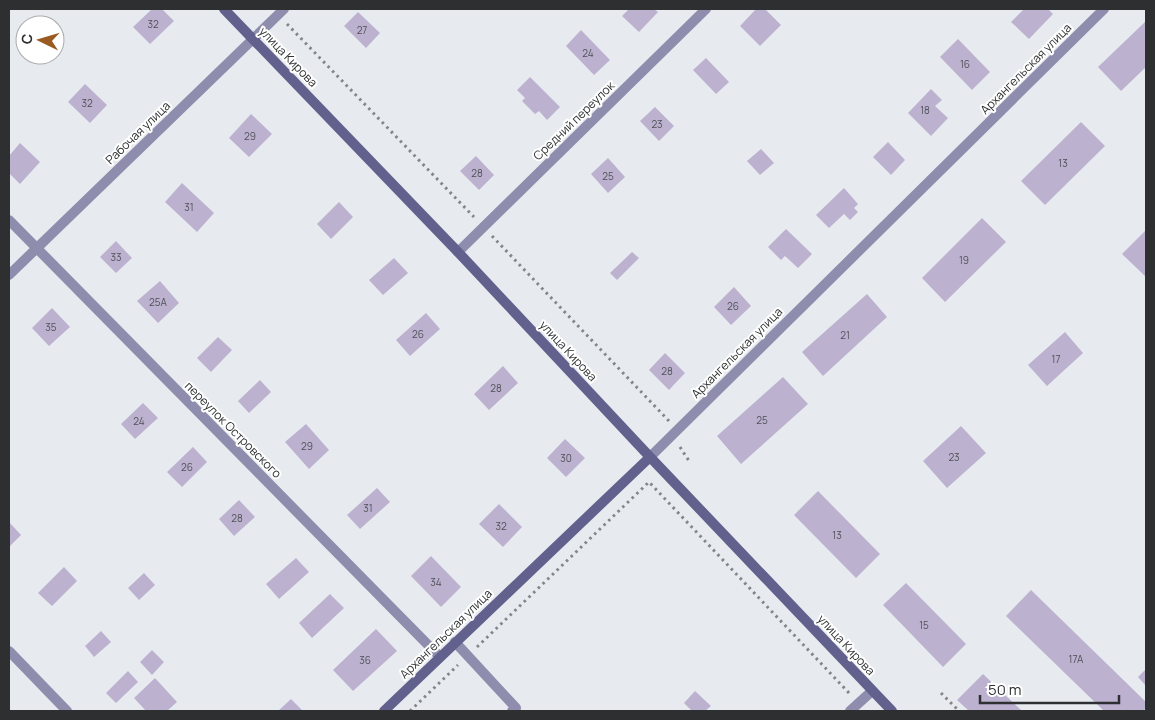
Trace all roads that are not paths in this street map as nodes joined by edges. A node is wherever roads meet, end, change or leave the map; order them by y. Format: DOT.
graph roads {
  1 [pos="224,9"];
  2 [pos="706,9"];
  3 [pos="1104,9"];
  4 [pos="281,11"];
  5 [pos="253,39"];
  6 [pos="9,220"];
  7 [pos="36,249"];
  8 [pos="458,252"];
  9 [pos="9,275"];
  10 [pos="650,457"];
  11 [pos="455,642"];
  12 [pos="9,652"];
  13 [pos="440,657"];
  14 [pos="872,691"];
  15 [pos="68,711"];
  16 [pos="384,711"];
  17 [pos="512,711"];
  18 [pos="850,711"];
  19 [pos="892,711"];
  1 -- 5 [label="main road, улица Кирова"];
  2 -- 8 [label="street, Средний переулок"];
  3 -- 10 [label="street, Архангельская улица"];
  4 -- 5 [label="street, Рабочая улица"];
  5 -- 7 [label="street, Рабочая улица"];
  5 -- 8 [label="main road, улица Кирова"];
  6 -- 7 [label="street, переулок Островского"];
  7 -- 9 [label="street, Рабочая улица"];
  7 -- 13 [label="street, переулок Островского"];
  8 -- 10 [label="main road, улица Кирова"];
  10 -- 11 [label="main road, Архангельская улица"];
  10 -- 14 [label="main road, улица Кирова"];
  11 -- 13 [label="main road, Архангельская улица"];
  11 -- 17 [label="street"];
  12 -- 15 [label="street"];
  13 -- 16 [label="main road, Архангельская улица"];
  14 -- 18 [label="street"];
  14 -- 19 [label="main road, улица Кирова"];
}
